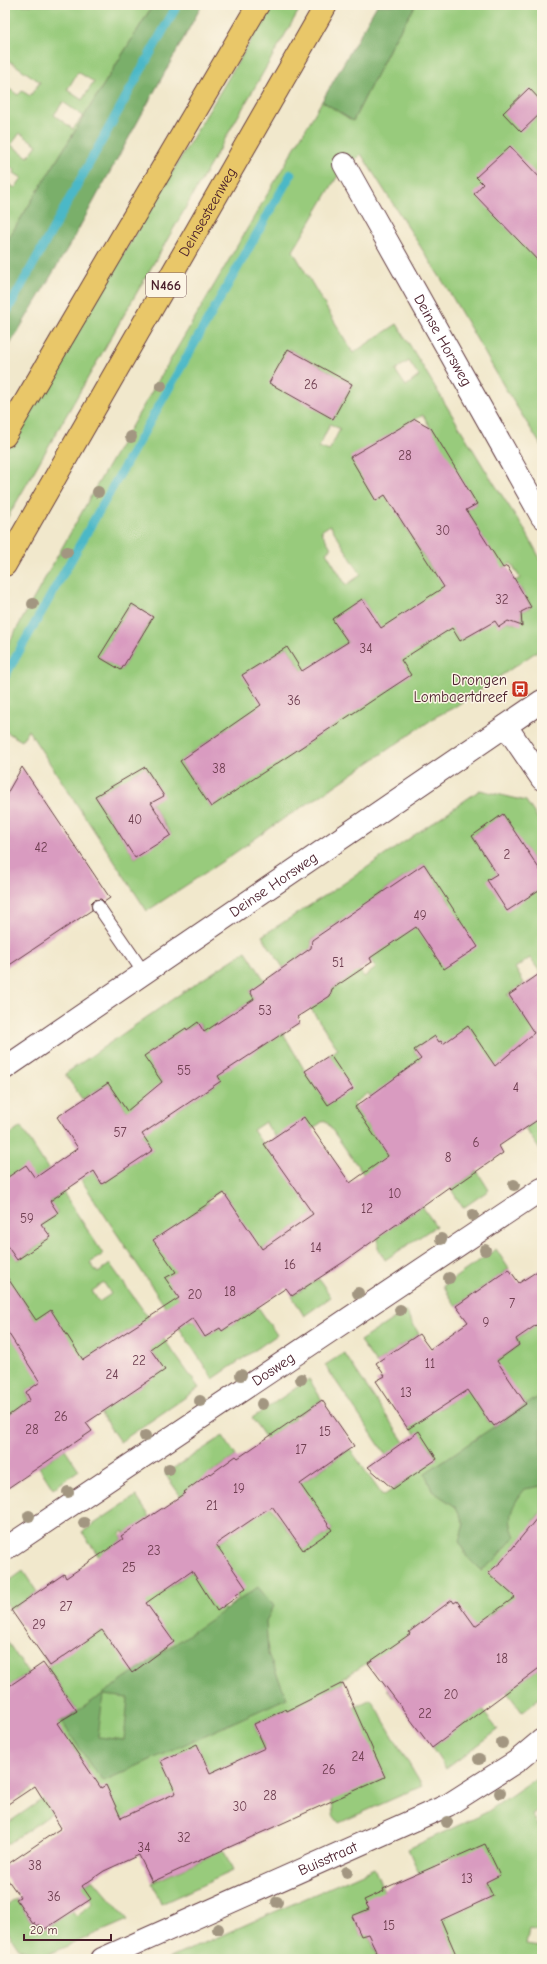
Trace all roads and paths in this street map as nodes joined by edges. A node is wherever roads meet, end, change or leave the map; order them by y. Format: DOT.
graph roads {
  1 [pos="258,5"];
  2 [pos="326,5"];
  3 [pos="344,164"];
  4 [pos="5,436"];
  5 [pos="542,517"];
  6 [pos="5,565"];
  7 [pos="542,701"];
  8 [pos="506,726"];
  9 [pos="542,779"];
  10 [pos="98,906"];
  11 [pos="144,973"];
  12 [pos="5,1068"];
  13 [pos="542,1189"];
  14 [pos="5,1549"];
  15 [pos="542,1740"];
  16 [pos="102,1959"];
  1 -- 4 [label="highway"];
  2 -- 6 [label="highway, Deinsesteenweg / N466"];
  3 -- 5 [label="street, Deinse Horsweg"];
  7 -- 8 [label="street, Deinse Horsweg"];
  8 -- 9 [label="street"];
  8 -- 11 [label="street, Deinse Horsweg"];
  10 -- 11 [label="lane"];
  11 -- 12 [label="street, Deinse Horsweg"];
  13 -- 14 [label="street, Dosweg"];
  15 -- 16 [label="street, Buisstraat"];
}
